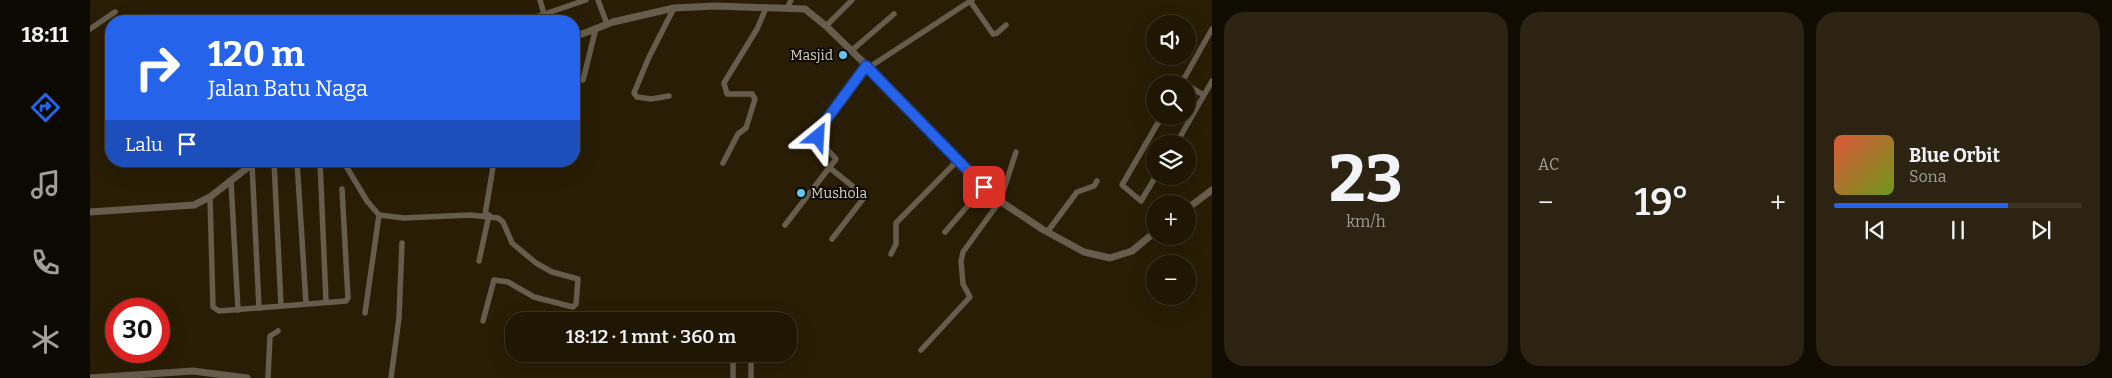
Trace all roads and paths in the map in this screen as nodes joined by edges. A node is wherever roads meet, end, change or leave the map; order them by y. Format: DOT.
graph roads {
  1 [pos="540,0"];
  2 [pos="586,0"];
  3 [pos="598,0"];
  4 [pos="791,0"];
  5 [pos="852,0"];
  6 [pos="971,0"];
  7 [pos="674,8"];
  8 [pos="766,8"];
  9 [pos="788,9"];
  10 [pos="115,12"];
  11 [pos="544,14"];
  12 [pos="894,14"];
  13 [pos="111,15"];
  14 [pos="541,15"];
  15 [pos="105,19"];
  16 [pos="607,24"];
  17 [pos="1006,25"];
  18 [pos="826,26"];
  19 [pos="596,28"];
  20 [pos="90,29"];
  21 [pos="1212,29"];
  22 [pos="580,34"];
  23 [pos="851,51"];
  24 [pos="867,67"];
  25 [pos="1187,75"];
  26 [pos="583,80"];
  27 [pos="1212,81"];
  28 [pos="1196,90"];
  29 [pos="1204,95"];
  30 [pos="669,96"];
  31 [pos="1181,135"];
  32 [pos="1146,143"];
  33 [pos="1016,152"];
  34 [pos="957,161"];
  35 [pos="723,164"];
  36 [pos="249,167"];
  37 [pos="254,167"];
  38 [pos="274,167"];
  39 [pos="297,167"];
  40 [pos="320,167"];
  41 [pos="347,167"];
  42 [pos="493,167"];
  43 [pos="830,168"];
  44 [pos="231,181"];
  45 [pos="1098,181"];
  46 [pos="1151,185"];
  47 [pos="984,187"];
  48 [pos="342,189"];
  49 [pos="1212,190"];
  50 [pos="210,197"];
  51 [pos="1000,201"];
  52 [pos="1196,202"];
  53 [pos="90,212"];
  54 [pos="379,215"];
  55 [pos="487,215"];
  56 [pos="785,226"];
  57 [pos="1048,231"];
  58 [pos="945,232"];
  59 [pos="832,239"];
  60 [pos="1146,239"];
  61 [pos="402,242"];
  62 [pos="890,254"];
  63 [pos="479,261"];
  64 [pos="326,301"];
  65 [pos="306,303"];
  66 [pos="281,306"];
  67 [pos="259,308"];
  68 [pos="238,310"];
  69 [pos="365,312"];
  70 [pos="483,321"];
  71 [pos="278,331"];
  72 [pos="921,350"];
  73 [pos="733,362"];
  74 [pos="751,362"];
  75 [pos="160,375"];
  76 [pos="90,378"];
  77 [pos="248,378"];
  78 [pos="268,378"];
  79 [pos="391,378"];
  80 [pos="733,378"];
  81 [pos="751,378"];
  1 -- 11 [label="street"];
  2 -- 11 [label="street"];
  3 -- 16 [label="street"];
  4 -- 9 [label="street"];
  5 -- 18 [label="street"];
  6 -- 17 [label="street"];
  6 -- 24 [label="street"];
  7 -- 8 [label="street"];
  7 -- 16 [label="street"];
  7 -- 30 [label="street"];
  8 -- 9 [label="street"];
  8 -- 35 [label="street"];
  9 -- 18 [label="street"];
  10 -- 13 [label="street"];
  11 -- 14 [label="street"];
  12 -- 23 [label="street"];
  15 -- 20 [label="street"];
  16 -- 19 [label="street"];
  18 -- 23 [label="street"];
  19 -- 22 [label="street"];
  19 -- 26 [label="street"];
  21 -- 25 [label="street"];
  23 -- 24 [label="street"];
  24 -- 34 [label="street"];
  24 -- 43 [label="street"];
  27 -- 29 [label="street"];
  28 -- 29 [label="street"];
  29 -- 31 [label="street"];
  32 -- 46 [label="street"];
  33 -- 51 [label="street"];
  34 -- 47 [label="street"];
  34 -- 62 [label="street"];
  36 -- 44 [label="street"];
  37 -- 67 [label="street"];
  38 -- 66 [label="street"];
  39 -- 65 [label="street"];
  40 -- 64 [label="street"];
  41 -- 54 [label="street"];
  42 -- 55 [label="street"];
  43 -- 56 [label="street"];
  43 -- 59 [label="street"];
  44 -- 50 [label="street"];
  44 -- 68 [label="street"];
  45 -- 57 [label="street"];
  47 -- 51 [label="street"];
  47 -- 58 [label="street"];
  48 -- 64 [label="street"];
  49 -- 52 [label="street"];
  50 -- 53 [label="street"];
  50 -- 68 [label="street"];
  51 -- 57 [label="street"];
  51 -- 72 [label="street"];
  54 -- 55 [label="street"];
  54 -- 69 [label="street"];
  55 -- 63 [label="street"];
  55 -- 70 [label="street"];
  57 -- 60 [label="street"];
  61 -- 79 [label="street"];
  64 -- 65 [label="street"];
  65 -- 66 [label="street"];
  66 -- 67 [label="street"];
  67 -- 68 [label="street"];
  71 -- 78 [label="street"];
  73 -- 80 [label="street"];
  74 -- 81 [label="street"];
  75 -- 76 [label="street"];
  75 -- 77 [label="street"];
}
